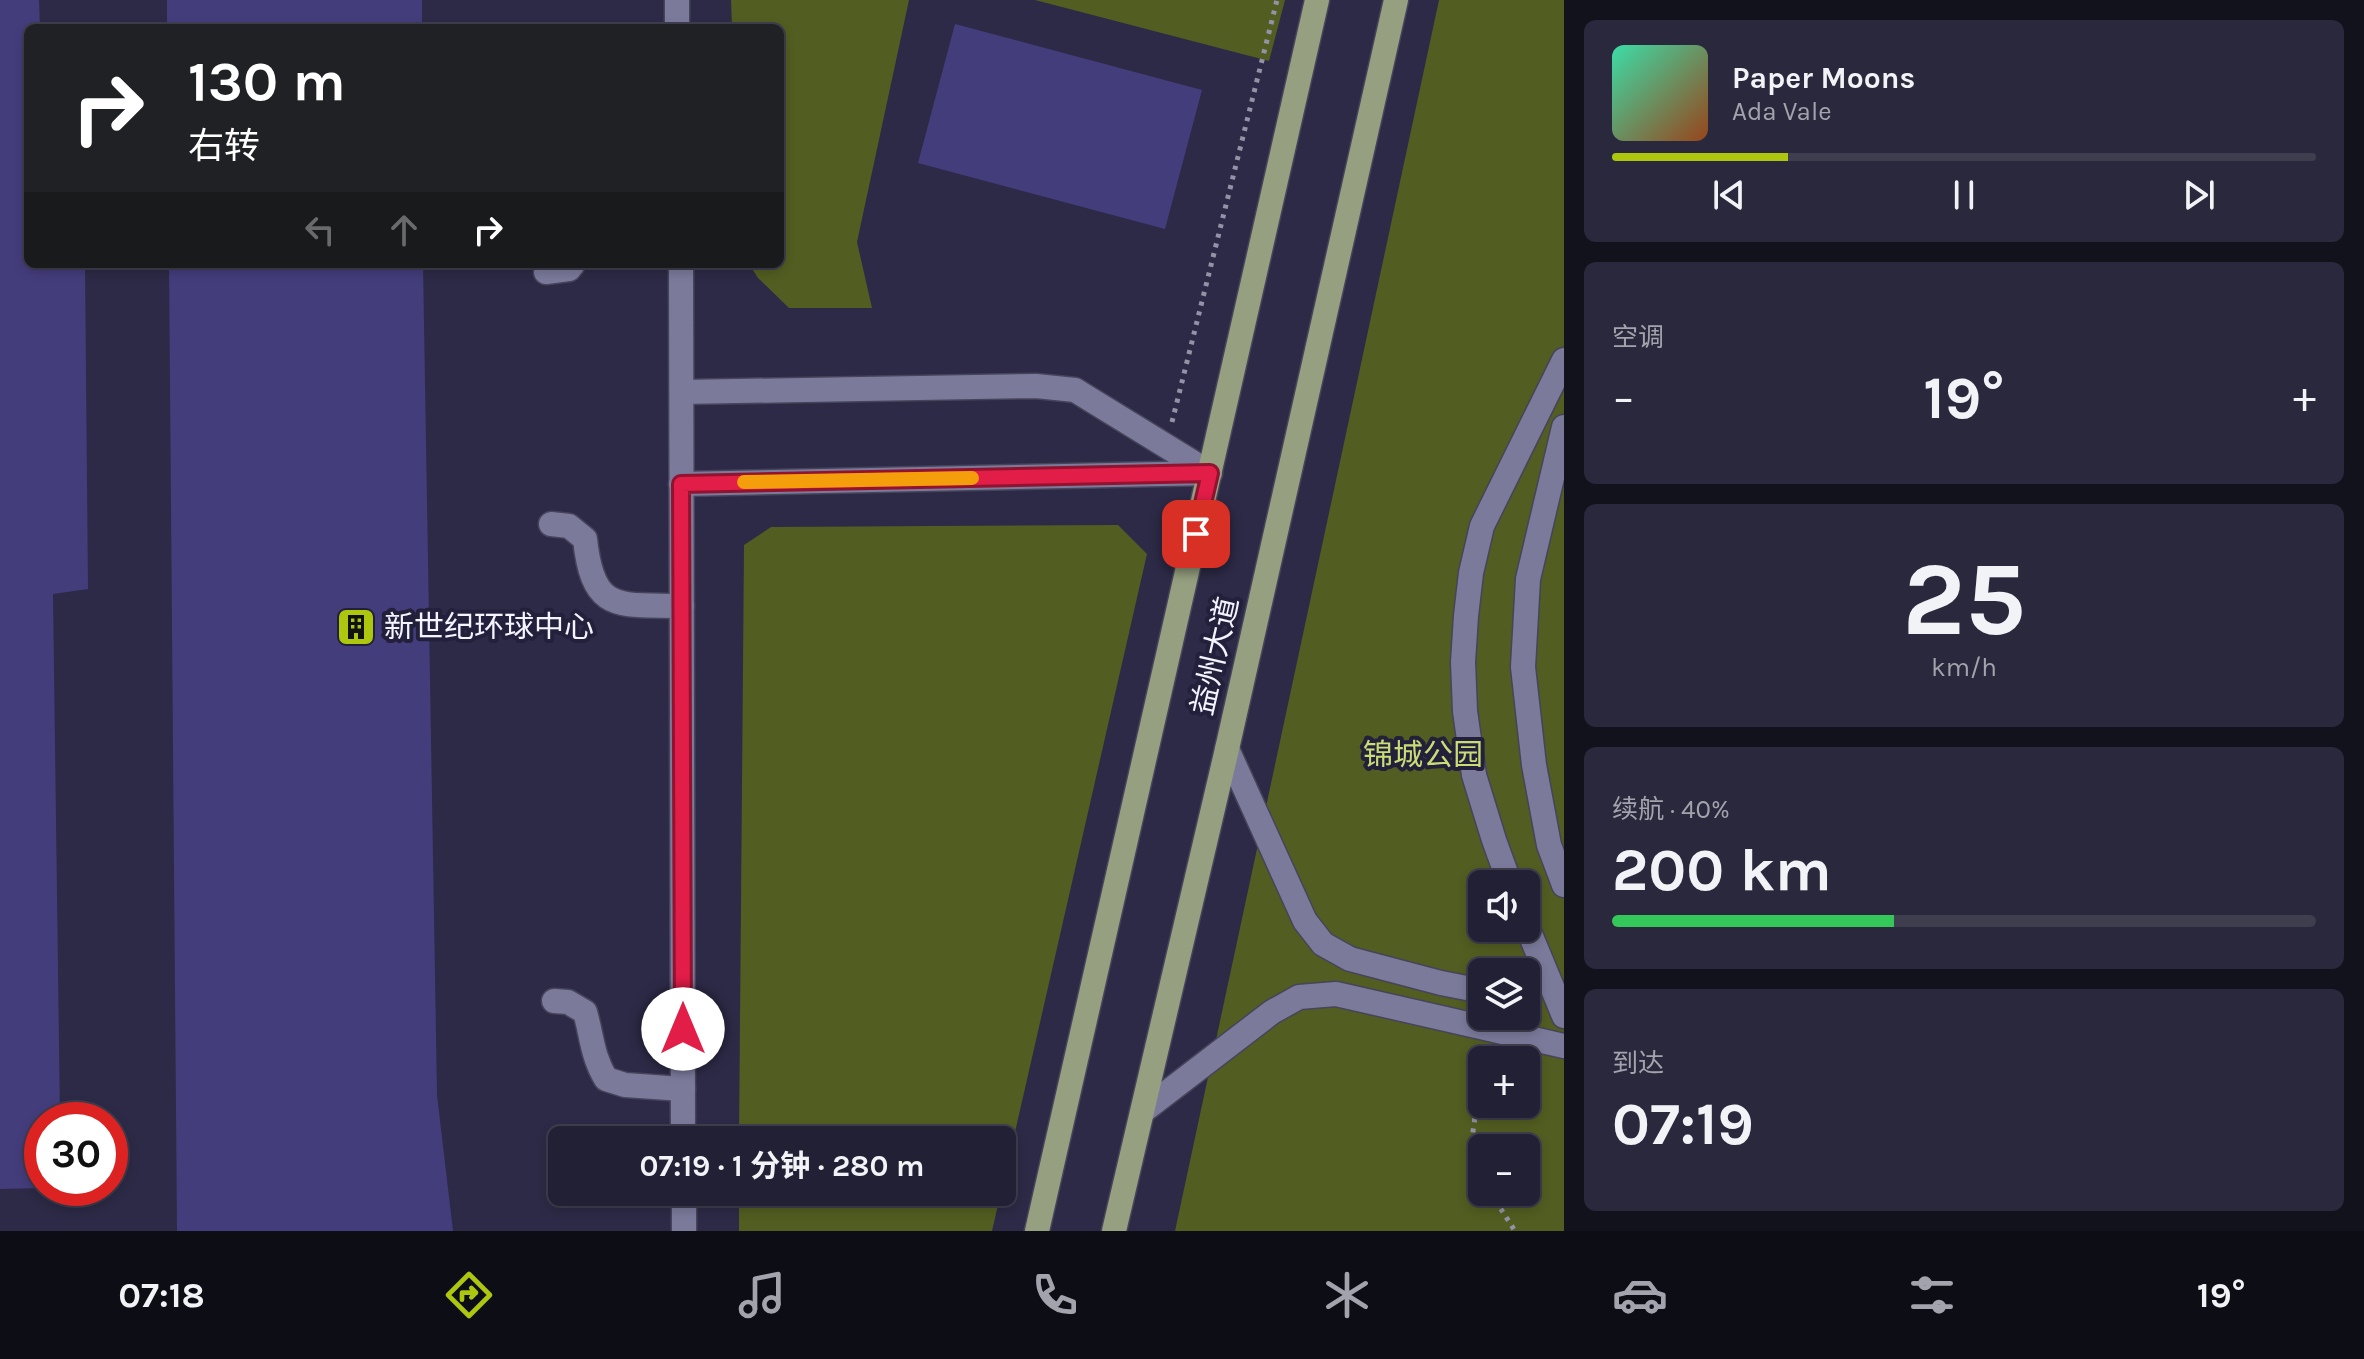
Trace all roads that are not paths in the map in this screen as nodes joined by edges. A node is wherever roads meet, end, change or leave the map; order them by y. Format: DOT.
graph roads {
  1 [pos="677,0"];
  2 [pos="1317,0"];
  3 [pos="1396,0"];
  4 [pos="677,24"];
  5 [pos="570,268"];
  6 [pos="681,268"];
  7 [pos="546,272"];
  8 [pos="1564,360"];
  9 [pos="683,392"];
  10 [pos="1564,427"];
  11 [pos="1210,473"];
  12 [pos="681,484"];
  13 [pos="551,524"];
  14 [pos="682,606"];
  15 [pos="1227,749"];
  16 [pos="1505,870"];
  17 [pos="1564,885"];
  18 [pos="1533,942"];
  19 [pos="1468,988"];
  20 [pos="554,1001"];
  21 [pos="1564,1016"];
  22 [pos="1564,1046"];
  23 [pos="683,1089"];
  24 [pos="1143,1111"];
  25 [pos="683,1126"];
  26 [pos="684,1206"];
  27 [pos="684,1231"];
  28 [pos="1037,1231"];
  29 [pos="1114,1231"];
  1 -- 4 [label="street"];
  2 -- 11 [label="main road, 益州大道"];
  3 -- 15 [label="main road, 益州大道"];
  5 -- 7 [label="street"];
  6 -- 9 [label="street"];
  8 -- 16 [label="street"];
  9 -- 11 [label="street"];
  9 -- 12 [label="street"];
  10 -- 17 [label="street"];
  11 -- 12 [label="street"];
  11 -- 28 [label="main road, 益州大道"];
  12 -- 14 [label="street"];
  13 -- 14 [label="street"];
  14 -- 23 [label="street"];
  15 -- 19 [label="street"];
  15 -- 24 [label="main road, 益州大道"];
  18 -- 21 [label="street"];
  20 -- 23 [label="street"];
  22 -- 24 [label="street"];
  23 -- 25 [label="street"];
  24 -- 29 [label="main road, 益州大道"];
  26 -- 27 [label="street"];
}
